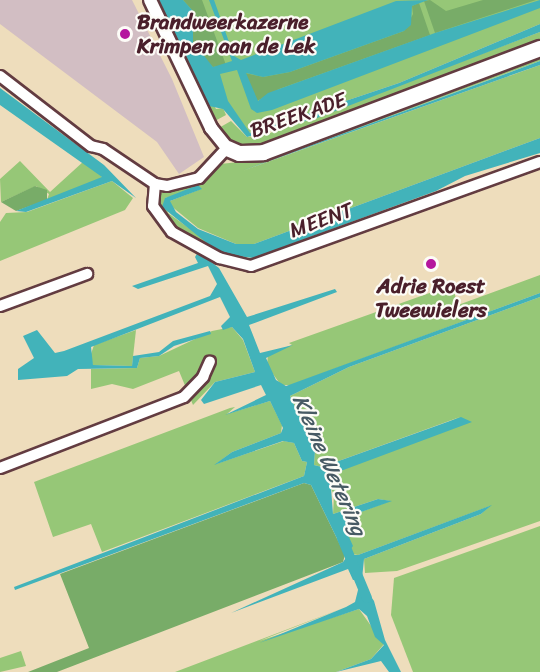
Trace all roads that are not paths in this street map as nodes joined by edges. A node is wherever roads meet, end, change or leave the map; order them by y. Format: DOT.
graph roads {
  1 [pos="150,0"];
  2 [pos="540,48"];
  3 [pos="0,76"];
  4 [pos="227,148"];
  5 [pos="540,162"];
  6 [pos="156,184"];
  7 [pos="87,274"];
  8 [pos="0,306"];
  9 [pos="210,361"];
  10 [pos="0,468"];
  1 -- 4 [label="street"];
  2 -- 4 [label="main road, BREEKADE"];
  3 -- 6 [label="street"];
  4 -- 6 [label="street, BREEKADE"];
  5 -- 6 [label="street, MEENT"];
  7 -- 8 [label="street"];
  9 -- 10 [label="street"];
}
